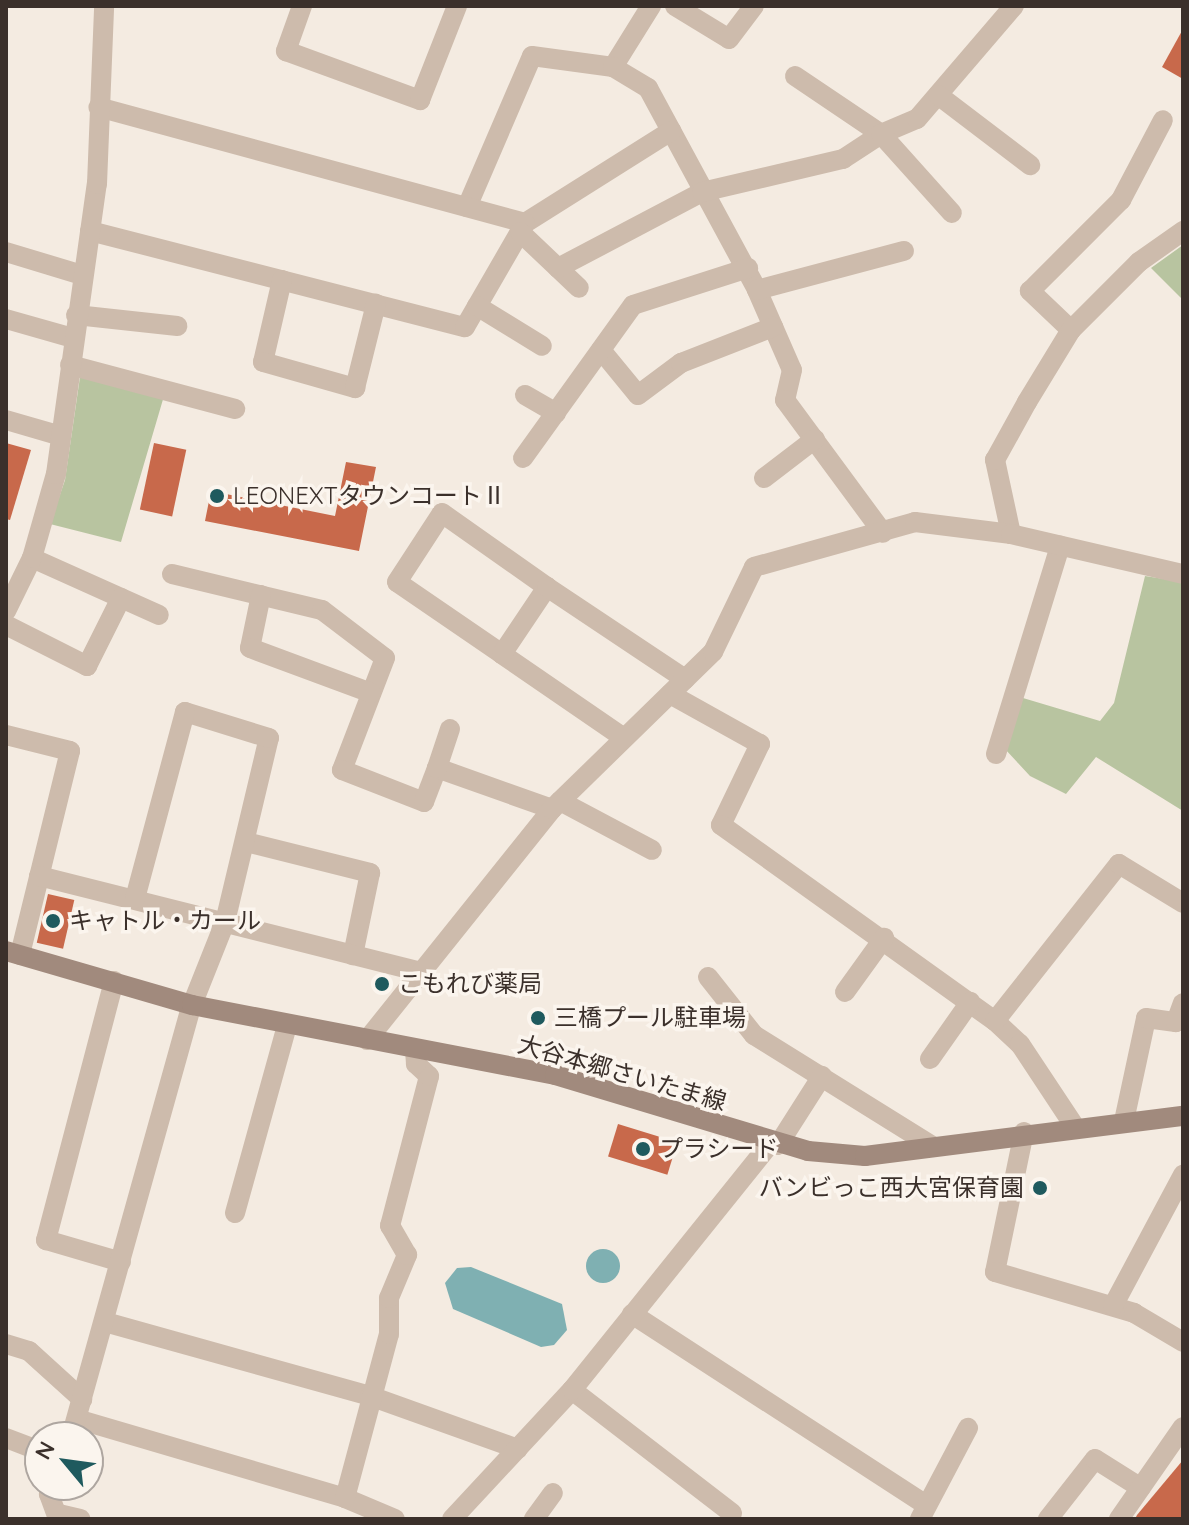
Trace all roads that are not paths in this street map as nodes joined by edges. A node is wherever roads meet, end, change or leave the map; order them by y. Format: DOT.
graph roads {
  1 [pos="104,6"];
  2 [pos="302,6"];
  3 [pos="457,6"];
  4 [pos="651,6"];
  5 [pos="675,6"];
  6 [pos="754,6"];
  7 [pos="1014,6"];
  8 [pos="613,67"];
  9 [pos="795,76"];
  10 [pos="938,95"];
  11 [pos="98,107"];
  12 [pos="1163,120"];
  13 [pos="671,131"];
  14 [pos="881,134"];
  15 [pos="1030,165"];
  16 [pos="702,192"];
  17 [pos="467,207"];
  18 [pos="952,213"];
  19 [pos="522,227"];
  20 [pos="90,231"];
  21 [pos="1183,231"];
  22 [pos="904,251"];
  23 [pos="6,252"];
  24 [pos="558,268"];
  25 [pos="748,268"];
  26 [pos="82,275"];
  27 [pos="282,280"];
  28 [pos="579,288"];
  29 [pos="757,290"];
  30 [pos="376,304"];
  31 [pos="477,306"];
  32 [pos="76,315"];
  33 [pos="6,319"];
  34 [pos="177,326"];
  35 [pos="773,327"];
  36 [pos="1071,330"];
  37 [pos="73,338"];
  38 [pos="542,346"];
  39 [pos="601,350"];
  40 [pos="70,365"];
  41 [pos="525,395"];
  42 [pos="235,409"];
  43 [pos="556,413"];
  44 [pos="6,420"];
  45 [pos="61,436"];
  46 [pos="815,439"];
  47 [pos="523,458"];
  48 [pos="764,478"];
  49 [pos="883,533"];
  50 [pos="1011,534"];
  51 [pos="1060,546"];
  52 [pos="32,558"];
  53 [pos="172,574"];
  54 [pos="1183,574"];
  55 [pos="547,587"];
  56 [pos="261,595"];
  57 [pos="121,598"];
  58 [pos="6,611"];
  59 [pos="159,615"];
  60 [pos="6,625"];
  61 [pos="502,654"];
  62 [pos="677,687"];
  63 [pos="371,693"];
  64 [pos="450,729"];
  65 [pos="6,735"];
  66 [pos="624,738"];
  67 [pos="996,754"];
  68 [pos="437,768"];
  69 [pos="556,805"];
  70 [pos="246,842"];
  71 [pos="652,850"];
  72 [pos="39,876"];
  73 [pos="135,898"];
  74 [pos="1183,903"];
  75 [pos="225,922"];
  76 [pos="884,938"];
  77 [pos="13,953"];
  78 [pos="353,955"];
  79 [pos="421,972"];
  80 [pos="708,977"];
  81 [pos="114,981"];
  82 [pos="845,992"];
  83 [pos="970,1002"];
  84 [pos="1183,1003"];
  85 [pos="192,1005"];
  86 [pos="995,1021"];
  87 [pos="287,1025"];
  88 [pos="367,1040"];
  89 [pos="415,1049"];
  90 [pos="930,1059"];
  91 [pos="822,1076"];
  92 [pos="1183,1116"];
  93 [pos="1124,1121"];
  94 [pos="1075,1127"];
  95 [pos="1024,1132"];
  96 [pos="774,1144"];
  97 [pos="932,1146"];
  98 [pos="1183,1175"];
  99 [pos="235,1213"];
  100 [pos="121,1262"];
  101 [pos="1113,1306"];
  102 [pos="632,1314"];
  103 [pos="105,1322"];
  104 [pos="1183,1342"];
  105 [pos="6,1344"];
  106 [pos="572,1390"];
  107 [pos="370,1396"];
  108 [pos="77,1419"];
  109 [pos="1183,1427"];
  110 [pos="968,1428"];
  111 [pos="518,1449"];
  112 [pos="1141,1488"];
  113 [pos="553,1493"];
  114 [pos="345,1498"];
  115 [pos="923,1512"];
  116 [pos="732,1513"];
  117 [pos="59,1516"];
  118 [pos="80,1519"];
  119 [pos="395,1519"];
  120 [pos="452,1519"];
  121 [pos="534,1519"];
  122 [pos="1048,1519"];
  123 [pos="1119,1519"];
  1 -- 11 [label="street"];
  2 -- 3 [label="street"];
  4 -- 8 [label="street"];
  5 -- 6 [label="street"];
  7 -- 10 [label="street"];
  8 -- 13 [label="street"];
  8 -- 17 [label="street"];
  9 -- 14 [label="street"];
  10 -- 14 [label="street"];
  10 -- 15 [label="street"];
  11 -- 17 [label="street"];
  11 -- 20 [label="street"];
  12 -- 36 [label="street"];
  13 -- 16 [label="street"];
  13 -- 19 [label="street"];
  14 -- 16 [label="street"];
  14 -- 18 [label="street"];
  16 -- 24 [label="street"];
  16 -- 25 [label="street"];
  17 -- 19 [label="street"];
  19 -- 24 [label="street"];
  19 -- 31 [label="street"];
  20 -- 26 [label="street"];
  20 -- 27 [label="street"];
  21 -- 36 [label="street"];
  22 -- 29 [label="street"];
  23 -- 26 [label="street"];
  24 -- 28 [label="street"];
  25 -- 29 [label="street"];
  25 -- 39 [label="street"];
  26 -- 32 [label="street"];
  27 -- 30 [label="street"];
  27 -- 30 [label="street"];
  29 -- 35 [label="street"];
  30 -- 31 [label="street"];
  31 -- 38 [label="street"];
  32 -- 34 [label="street"];
  32 -- 37 [label="street"];
  33 -- 37 [label="street"];
  35 -- 39 [label="street"];
  35 -- 46 [label="street"];
  36 -- 50 [label="street"];
  37 -- 40 [label="street"];
  39 -- 43 [label="street"];
  40 -- 42 [label="street"];
  40 -- 45 [label="street"];
  41 -- 43 [label="street"];
  43 -- 47 [label="street"];
  44 -- 45 [label="street"];
  45 -- 52 [label="street"];
  46 -- 48 [label="street"];
  46 -- 49 [label="street"];
  49 -- 50 [label="street"];
  49 -- 62 [label="street"];
  50 -- 51 [label="street"];
  51 -- 54 [label="street"];
  51 -- 67 [label="street"];
  52 -- 57 [label="street"];
  52 -- 58 [label="street"];
  53 -- 56 [label="street"];
  55 -- 61 [label="street"];
  55 -- 61 [label="street"];
  55 -- 62 [label="street"];
  56 -- 63 [label="street"];
  56 -- 63 [label="street"];
  57 -- 59 [label="street"];
  57 -- 60 [label="street"];
  61 -- 66 [label="street"];
  62 -- 66 [label="street"];
  62 -- 76 [label="street"];
  63 -- 68 [label="street"];
  64 -- 68 [label="street"];
  65 -- 72 [label="street"];
  66 -- 69 [label="street"];
  68 -- 69 [label="street"];
  69 -- 71 [label="street"];
  69 -- 79 [label="street"];
  70 -- 73 [label="street"];
  70 -- 75 [label="street"];
  70 -- 78 [label="street"];
  72 -- 73 [label="street"];
  72 -- 77 [label="street"];
  73 -- 75 [label="street"];
  74 -- 86 [label="street"];
  75 -- 78 [label="street"];
  75 -- 85 [label="street"];
  76 -- 82 [label="street"];
  76 -- 83 [label="street"];
  77 -- 81 [label="main road, 大谷本郷さいたま線"];
  78 -- 79 [label="street"];
  79 -- 88 [label="street"];
  80 -- 91 [label="street"];
  81 -- 85 [label="main road, 大谷本郷さいたま線"];
  81 -- 100 [label="street"];
  83 -- 86 [label="street"];
  83 -- 90 [label="street"];
  84 -- 93 [label="street"];
  85 -- 87 [label="main road, 大谷本郷さいたま線"];
  85 -- 100 [label="street"];
  86 -- 94 [label="street"];
  87 -- 88 [label="main road, 大谷本郷さいたま線"];
  87 -- 99 [label="street"];
  88 -- 89 [label="main road, 大谷本郷さいたま線"];
  89 -- 96 [label="main road, 大谷本郷さいたま線"];
  89 -- 107 [label="street"];
  91 -- 96 [label="street"];
  91 -- 97 [label="street"];
  92 -- 93 [label="main road, 大谷本郷さいたま線"];
  93 -- 94 [label="main road, 大谷本郷さいたま線"];
  94 -- 95 [label="main road, 大谷本郷さいたま線"];
  95 -- 97 [label="main road, 大谷本郷さいたま線"];
  95 -- 101 [label="street"];
  96 -- 97 [label="main road, 大谷本郷さいたま線"];
  96 -- 102 [label="street"];
  98 -- 101 [label="street"];
  100 -- 103 [label="street"];
  101 -- 104 [label="street"];
  102 -- 106 [label="street"];
  102 -- 115 [label="street"];
  103 -- 107 [label="street"];
  103 -- 108 [label="street"];
  105 -- 108 [label="street"];
  106 -- 111 [label="street"];
  106 -- 116 [label="street"];
  107 -- 111 [label="street"];
  107 -- 114 [label="street"];
  108 -- 114 [label="street"];
  109 -- 112 [label="street"];
  110 -- 115 [label="street"];
  111 -- 120 [label="street"];
  112 -- 122 [label="street"];
  112 -- 123 [label="street"];
  113 -- 121 [label="street"];
  114 -- 119 [label="street"];
  117 -- 118 [label="street"];
}
